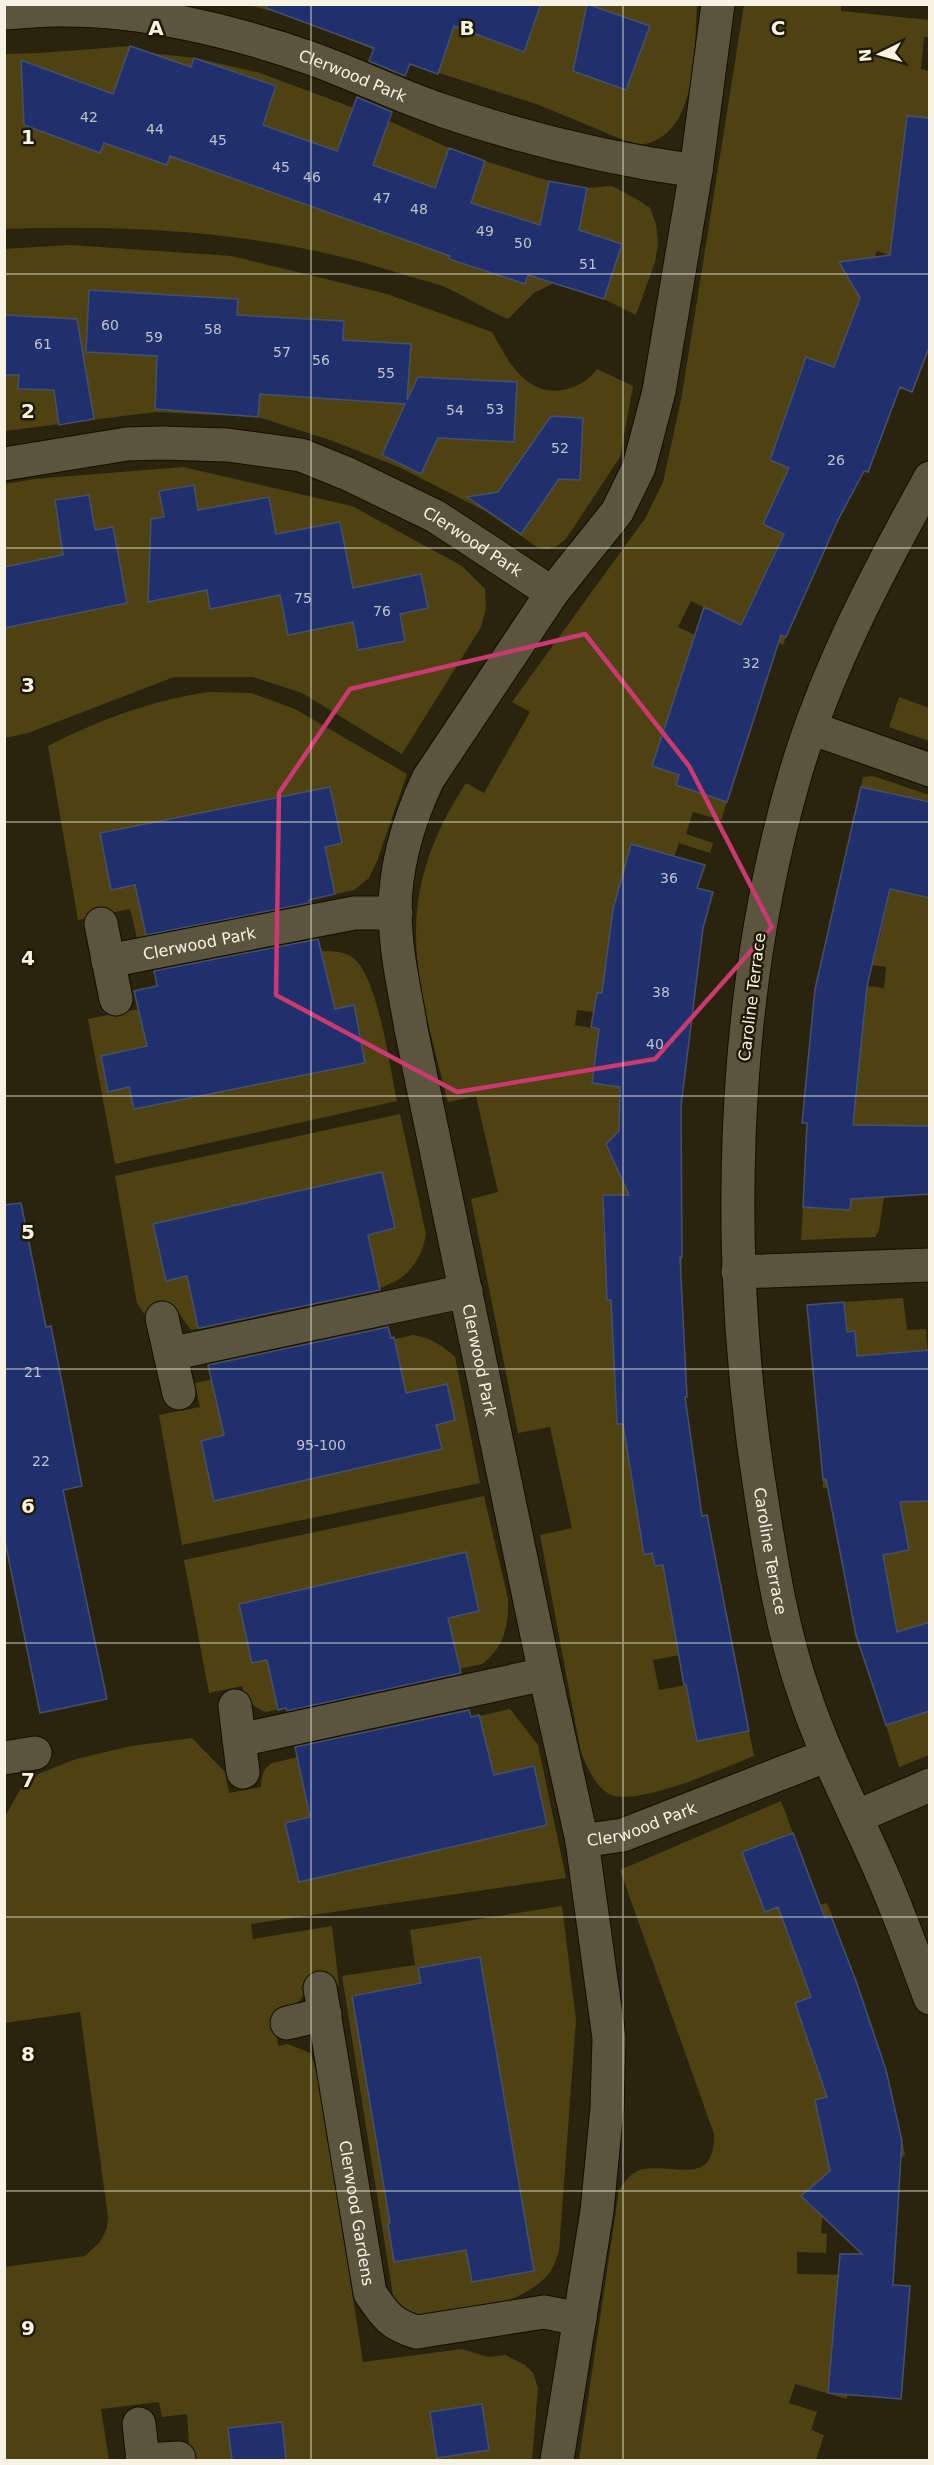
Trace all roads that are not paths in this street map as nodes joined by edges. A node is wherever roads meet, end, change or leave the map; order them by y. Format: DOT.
graph roads {
  1 [pos="718,4"];
  2 [pos="4,14"];
  3 [pos="696,171"];
  4 [pos="4,464"];
  5 [pos="930,478"];
  6 [pos="552,593"];
  7 [pos="811,728"];
  8 [pos="930,770"];
  9 [pos="396,913"];
  10 [pos="101,924"];
  11 [pos="108,961"];
  12 [pos="116,999"];
  13 [pos="930,1265"];
  14 [pos="738,1272"];
  15 [pos="466,1291"];
  16 [pos="162,1318"];
  17 [pos="170,1354"];
  18 [pos="180,1393"];
  19 [pos="544,1674"];
  20 [pos="235,1706"];
  21 [pos="239,1740"];
  22 [pos="828,1755"];
  23 [pos="243,1772"];
  24 [pos="930,1785"];
  25 [pos="856,1818"];
  26 [pos="582,1841"];
  27 [pos="930,1998"];
  28 [pos="287,2023"];
  29 [pos="580,2319"];
  30 [pos="139,2424"];
  31 [pos="179,2458"];
  32 [pos="142,2460"];
  33 [pos="557,2460"];
  1 -- 3 [label="street, Clerwood Park"];
  2 -- 3 [label="street, Clerwood Park"];
  3 -- 6 [label="street, Clerwood Park"];
  4 -- 6 [label="street, Clerwood Park"];
  5 -- 7 [label="street, Caroline Terrace"];
  6 -- 9 [label="street, Clerwood Park"];
  7 -- 8 [label="street"];
  7 -- 14 [label="street, Caroline Terrace"];
  9 -- 11 [label="street, Clerwood Park"];
  9 -- 15 [label="street, Clerwood Park"];
  10 -- 11 [label="street"];
  11 -- 12 [label="street"];
  13 -- 14 [label="street"];
  14 -- 22 [label="street, Caroline Terrace"];
  15 -- 17 [label="street, Clerwood Park"];
  15 -- 19 [label="street, Clerwood Park"];
  16 -- 17 [label="street"];
  17 -- 18 [label="street"];
  19 -- 21 [label="street"];
  19 -- 26 [label="street, Clerwood Park"];
  20 -- 21 [label="street"];
  21 -- 23 [label="street"];
  22 -- 25 [label="street, Caroline Terrace"];
  22 -- 26 [label="street, Clerwood Park"];
  24 -- 25 [label="street"];
  25 -- 27 [label="street, Caroline Terrace"];
  26 -- 29 [label="street"];
  28 -- 29 [label="street, Clerwood Gardens"];
  29 -- 33 [label="street"];
  30 -- 32 [label="street"];
  31 -- 32 [label="street"];
}
